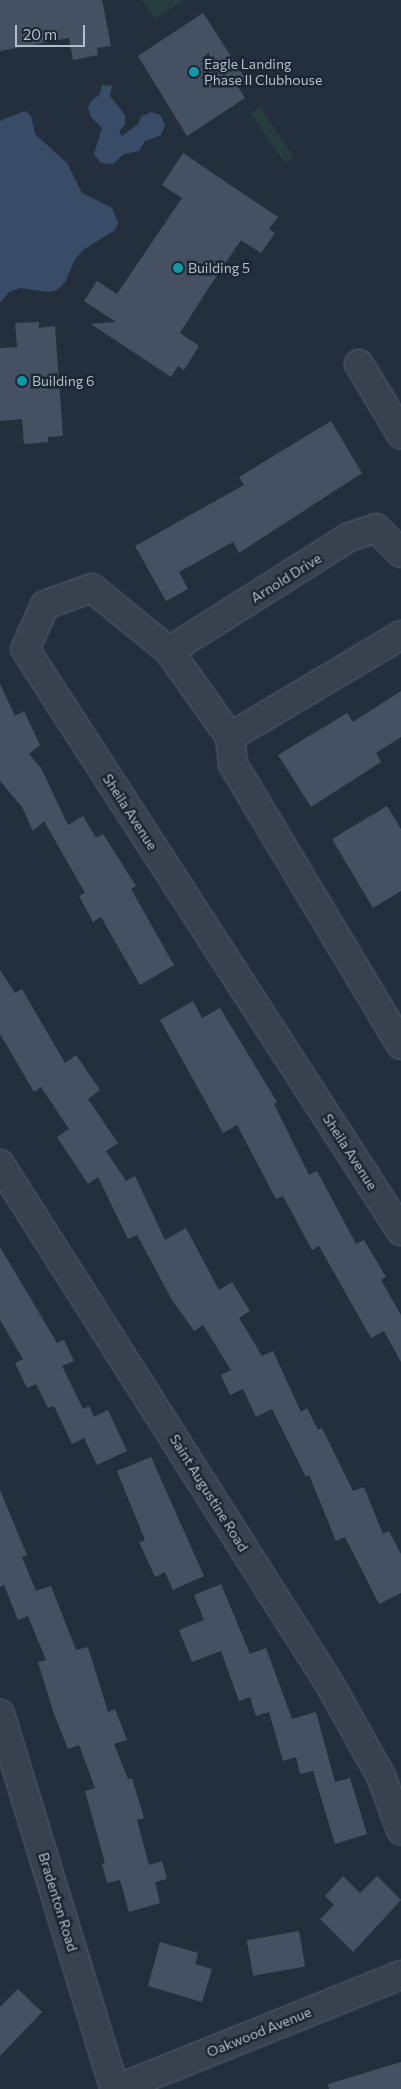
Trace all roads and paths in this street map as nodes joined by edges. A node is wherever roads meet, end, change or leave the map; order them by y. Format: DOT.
graph roads {
  1 [pos="359,364"];
  2 [pos="401,434"];
  3 [pos="400,551"];
  4 [pos="401,635"];
  5 [pos="169,651"];
  6 [pos="230,737"];
  7 [pos="401,1045"];
  8 [pos="0,1164"];
  9 [pos="401,1231"];
  10 [pos="0,1714"];
  11 [pos="401,1830"];
  12 [pos="401,1975"];
  13 [pos="116,2089"];
  1 -- 2 [label="street"];
  3 -- 5 [label="street, Arnold Drive"];
  4 -- 6 [label="street"];
  5 -- 6 [label="street, Sheila Avenue"];
  5 -- 9 [label="street, Sheila Avenue"];
  6 -- 7 [label="street"];
  8 -- 11 [label="street, Saint Augustine Road"];
  10 -- 13 [label="street, Bradenton Road"];
  12 -- 13 [label="street, Oakwood Avenue"];
}
